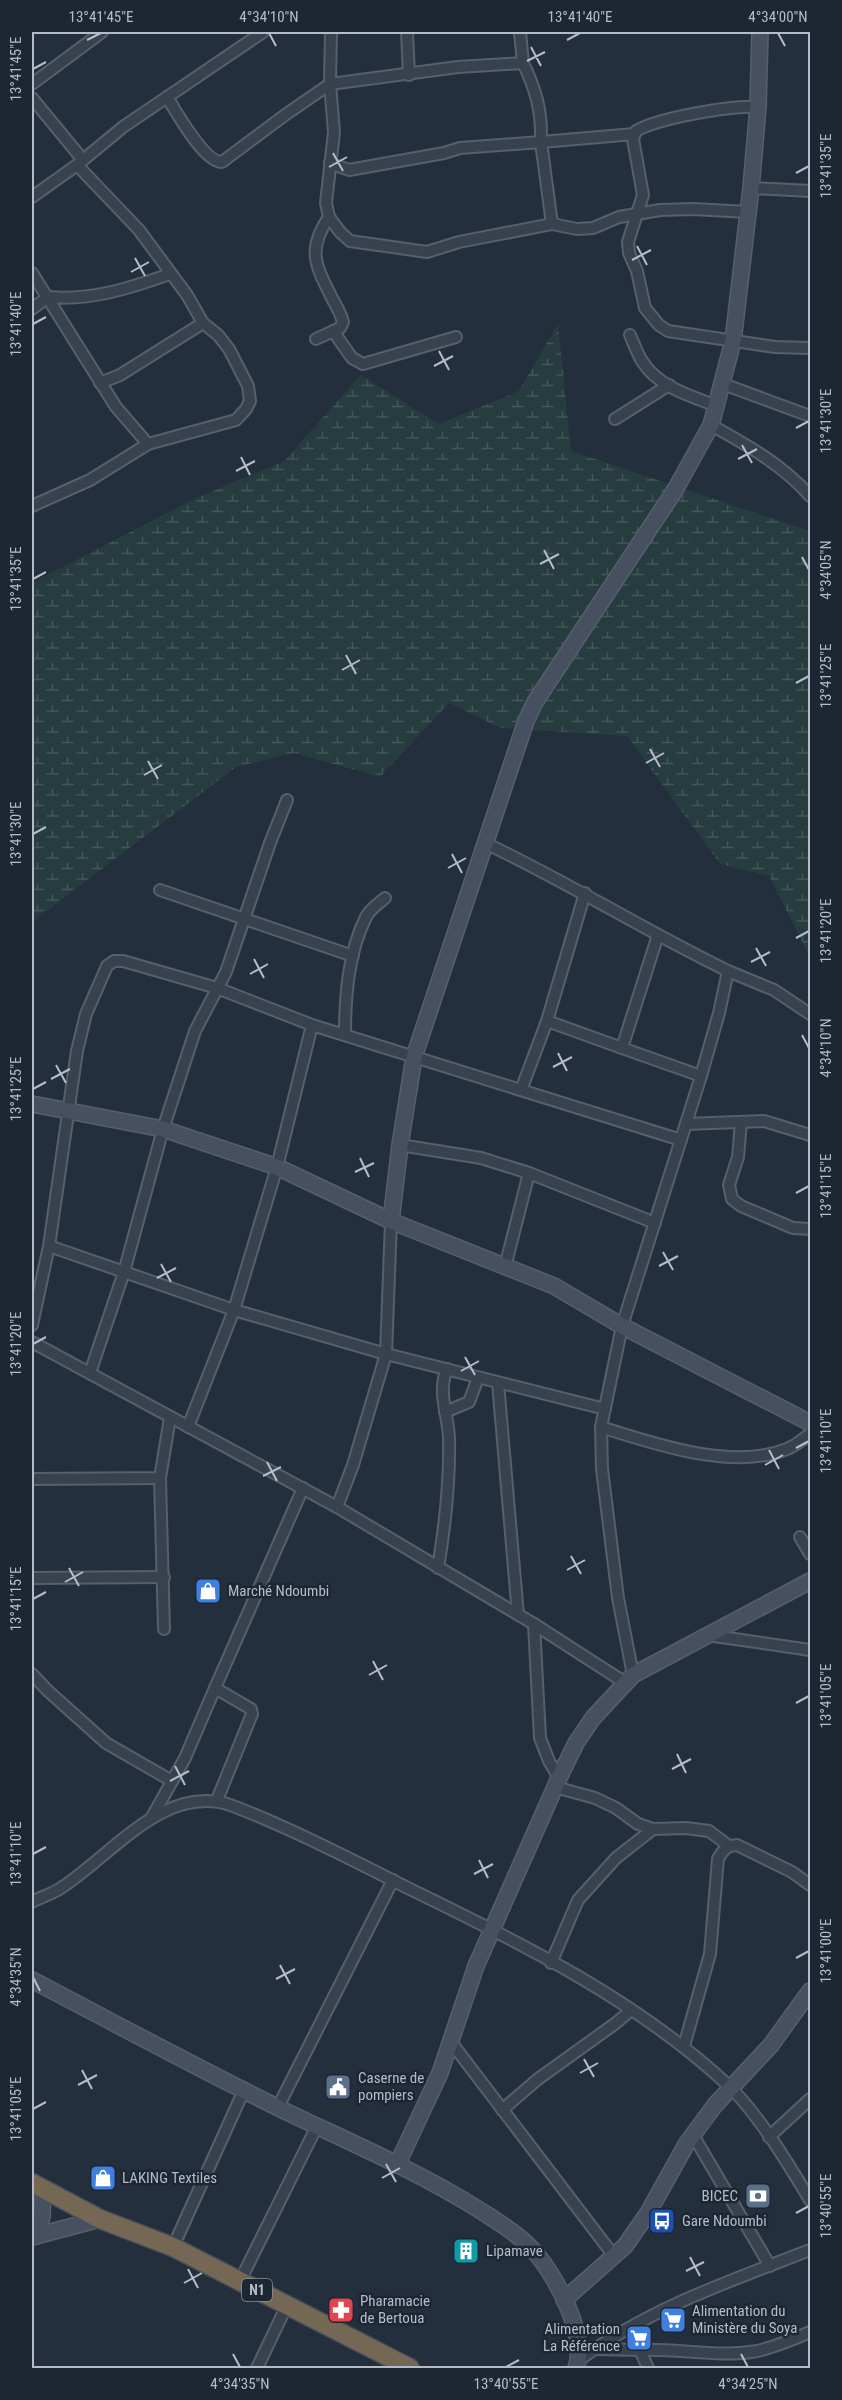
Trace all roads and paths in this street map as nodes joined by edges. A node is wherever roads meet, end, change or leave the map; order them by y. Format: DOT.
graph roads {
  1 [pos="102,32"];
  2 [pos="263,32"];
  3 [pos="331,32"];
  4 [pos="407,32"];
  5 [pos="520,32"];
  6 [pos="760,32"];
  7 [pos="523,63"];
  8 [pos="409,75"];
  9 [pos="32,84"];
  10 [pos="330,84"];
  11 [pos="166,97"];
  12 [pos="32,98"];
  13 [pos="758,107"];
  14 [pos="634,134"];
  15 [pos="541,142"];
  16 [pos="80,163"];
  17 [pos="330,163"];
  18 [pos="751,188"];
  19 [pos="810,191"];
  20 [pos="32,197"];
  21 [pos="748,212"];
  22 [pos="639,214"];
  23 [pos="329,217"];
  24 [pos="552,224"];
  25 [pos="32,273"];
  26 [pos="170,274"];
  27 [pos="48,297"];
  28 [pos="32,309"];
  29 [pos="203,323"];
  30 [pos="333,331"];
  31 [pos="630,335"];
  32 [pos="456,337"];
  33 [pos="316,339"];
  34 [pos="733,342"];
  35 [pos="810,348"];
  36 [pos="100,383"];
  37 [pos="723,384"];
  38 [pos="669,386"];
  39 [pos="717,406"];
  40 [pos="810,416"];
  41 [pos="615,419"];
  42 [pos="711,425"];
  43 [pos="148,444"];
  44 [pos="810,496"];
  45 [pos="32,506"];
  46 [pos="287,800"];
  47 [pos="485,843"];
  48 [pos="160,890"];
  49 [pos="585,893"];
  50 [pos="385,898"];
  51 [pos="245,920"];
  52 [pos="658,935"];
  53 [pos="353,956"];
  54 [pos="728,971"];
  55 [pos="217,988"];
  56 [pos="810,1014"];
  57 [pos="547,1021"];
  58 [pos="312,1025"];
  59 [pos="345,1035"];
  60 [pos="622,1048"];
  61 [pos="414,1057"];
  62 [pos="701,1076"];
  63 [pos="521,1090"];
  64 [pos="32,1104"];
  65 [pos="68,1110"];
  66 [pos="741,1122"];
  67 [pos="686,1124"];
  68 [pos="163,1129"];
  69 [pos="810,1135"];
  70 [pos="681,1140"];
  71 [pos="400,1145"];
  72 [pos="277,1167"];
  73 [pos="530,1173"];
  74 [pos="391,1221"];
  75 [pos="655,1223"];
  76 [pos="810,1229"];
  77 [pos="49,1246"];
  78 [pos="505,1267"];
  79 [pos="124,1272"];
  80 [pos="234,1310"];
  81 [pos="32,1325"];
  82 [pos="622,1326"];
  83 [pos="32,1342"];
  84 [pos="386,1354"];
  85 [pos="447,1369"];
  86 [pos="90,1373"];
  87 [pos="478,1378"];
  88 [pos="498,1383"];
  89 [pos="605,1409"];
  90 [pos="445,1412"];
  91 [pos="170,1418"];
  92 [pos="810,1423"];
  93 [pos="602,1426"];
  94 [pos="188,1427"];
  95 [pos="810,1434"];
  96 [pos="160,1478"];
  97 [pos="32,1479"];
  98 [pos="303,1488"];
  99 [pos="337,1507"];
  100 [pos="800,1537"];
  101 [pos="810,1554"];
  102 [pos="438,1568"];
  103 [pos="164,1577"];
  104 [pos="32,1578"];
  105 [pos="810,1581"];
  106 [pos="518,1615"];
  107 [pos="534,1624"];
  108 [pos="164,1629"];
  109 [pos="706,1635"];
  110 [pos="810,1650"];
  111 [pos="32,1674"];
  112 [pos="628,1679"];
  113 [pos="215,1688"];
  114 [pos="172,1781"];
  115 [pos="557,1783"];
  116 [pos="217,1800"];
  117 [pos="152,1818"];
  118 [pos="653,1829"];
  119 [pos="729,1846"];
  120 [pos="393,1880"];
  121 [pos="810,1885"];
  122 [pos="32,1902"];
  123 [pos="493,1929"];
  124 [pos="551,1963"];
  125 [pos="32,1980"];
  126 [pos="810,1991"];
  127 [pos="631,2010"];
  128 [pos="451,2042"];
  129 [pos="684,2046"];
  130 [pos="730,2088"];
  131 [pos="244,2090"];
  132 [pos="810,2099"];
  133 [pos="278,2107"];
  134 [pos="502,2110"];
  135 [pos="317,2126"];
  136 [pos="693,2135"];
  137 [pos="768,2137"];
  138 [pos="397,2165"];
  139 [pos="35,2185"];
  140 [pos="810,2200"];
  141 [pos="100,2219"];
  142 [pos="34,2237"];
  143 [pos="173,2247"];
  144 [pos="810,2250"];
  145 [pos="614,2256"];
  146 [pos="770,2266"];
  147 [pos="240,2281"];
  148 [pos="564,2300"];
  149 [pos="287,2305"];
  150 [pos="810,2332"];
  151 [pos="594,2349"];
  152 [pos="640,2350"];
  153 [pos="578,2364"];
  154 [pos="257,2368"];
  155 [pos="410,2368"];
  156 [pos="648,2368"];
  1 -- 9 [label="street"];
  2 -- 11 [label="street"];
  3 -- 10 [label="street"];
  4 -- 8 [label="street"];
  5 -- 7 [label="street"];
  6 -- 13 [label="street"];
  7 -- 8 [label="street"];
  7 -- 15 [label="street"];
  8 -- 10 [label="street"];
  10 -- 11 [label="street"];
  10 -- 17 [label="street"];
  11 -- 16 [label="street"];
  12 -- 16 [label="street"];
  13 -- 14 [label="street"];
  13 -- 18 [label="street"];
  14 -- 15 [label="street"];
  14 -- 22 [label="street"];
  15 -- 17 [label="street"];
  15 -- 24 [label="street"];
  16 -- 20 [label="street"];
  16 -- 26 [label="street"];
  17 -- 23 [label="street"];
  18 -- 19 [label="street"];
  18 -- 21 [label="street"];
  21 -- 22 [label="street"];
  21 -- 34 [label="street"];
  22 -- 24 [label="street"];
  22 -- 34 [label="street"];
  23 -- 24 [label="street"];
  23 -- 30 [label="street"];
  25 -- 27 [label="street"];
  26 -- 27 [label="street"];
  26 -- 29 [label="street"];
  27 -- 28 [label="street"];
  27 -- 36 [label="street"];
  29 -- 36 [label="street"];
  29 -- 43 [label="street"];
  30 -- 32 [label="street"];
  30 -- 33 [label="street"];
  31 -- 38 [label="street"];
  34 -- 35 [label="street"];
  34 -- 37 [label="street"];
  36 -- 43 [label="street"];
  37 -- 39 [label="street"];
  37 -- 40 [label="street"];
  38 -- 39 [label="street"];
  38 -- 41 [label="street"];
  39 -- 42 [label="street"];
  42 -- 44 [label="street"];
  42 -- 47 [label="street"];
  43 -- 45 [label="street"];
  46 -- 51 [label="street"];
  47 -- 49 [label="street"];
  47 -- 61 [label="street"];
  48 -- 51 [label="street"];
  49 -- 52 [label="street"];
  49 -- 57 [label="street"];
  50 -- 53 [label="street"];
  51 -- 53 [label="street"];
  51 -- 55 [label="street"];
  52 -- 54 [label="street"];
  52 -- 60 [label="street"];
  53 -- 59 [label="street"];
  54 -- 56 [label="street"];
  54 -- 62 [label="street"];
  55 -- 58 [label="street"];
  55 -- 65 [label="street"];
  55 -- 68 [label="street"];
  57 -- 60 [label="street"];
  57 -- 63 [label="street"];
  58 -- 59 [label="street"];
  58 -- 72 [label="street"];
  59 -- 61 [label="street"];
  60 -- 62 [label="street"];
  61 -- 63 [label="street"];
  61 -- 71 [label="street"];
  62 -- 67 [label="street"];
  63 -- 70 [label="street"];
  64 -- 65 [label="street"];
  65 -- 68 [label="street"];
  65 -- 77 [label="street"];
  66 -- 67 [label="street"];
  66 -- 69 [label="street"];
  66 -- 76 [label="street"];
  67 -- 70 [label="street"];
  68 -- 72 [label="street"];
  68 -- 79 [label="street"];
  70 -- 75 [label="street"];
  71 -- 73 [label="street"];
  71 -- 74 [label="street"];
  72 -- 74 [label="street"];
  72 -- 80 [label="street"];
  73 -- 75 [label="street"];
  73 -- 78 [label="street"];
  74 -- 78 [label="street"];
  74 -- 84 [label="street"];
  75 -- 82 [label="street"];
  77 -- 79 [label="street"];
  77 -- 81 [label="street"];
  78 -- 82 [label="street"];
  79 -- 80 [label="street"];
  79 -- 86 [label="street"];
  80 -- 84 [label="street"];
  80 -- 94 [label="street"];
  82 -- 89 [label="street"];
  82 -- 92 [label="street"];
  83 -- 86 [label="street"];
  84 -- 85 [label="street"];
  84 -- 99 [label="street"];
  85 -- 87 [label="street"];
  85 -- 90 [label="street"];
  86 -- 91 [label="street"];
  87 -- 88 [label="street"];
  87 -- 90 [label="street"];
  88 -- 89 [label="street"];
  88 -- 106 [label="street"];
  89 -- 93 [label="street"];
  90 -- 102 [label="street"];
  91 -- 94 [label="street"];
  91 -- 96 [label="street"];
  93 -- 95 [label="street"];
  93 -- 112 [label="street"];
  94 -- 98 [label="street"];
  96 -- 97 [label="street"];
  96 -- 103 [label="street"];
  98 -- 99 [label="street"];
  98 -- 113 [label="street"];
  99 -- 102 [label="street"];
  100 -- 101 [label="street"];
  102 -- 106 [label="street"];
  103 -- 104 [label="street"];
  103 -- 108 [label="street"];
  105 -- 109 [label="street"];
  106 -- 107 [label="street"];
  107 -- 112 [label="street"];
  107 -- 115 [label="street"];
  109 -- 110 [label="street"];
  109 -- 112 [label="street"];
  111 -- 114 [label="street"];
  112 -- 115 [label="street"];
  113 -- 114 [label="street"];
  113 -- 116 [label="street"];
  114 -- 117 [label="street"];
  115 -- 118 [label="street"];
  115 -- 123 [label="street"];
  116 -- 117 [label="street"];
  116 -- 120 [label="street"];
  117 -- 122 [label="street"];
  118 -- 119 [label="street"];
  118 -- 124 [label="street"];
  119 -- 121 [label="street"];
  119 -- 129 [label="street"];
  120 -- 123 [label="street"];
  120 -- 133 [label="street"];
  123 -- 124 [label="street"];
  123 -- 128 [label="street"];
  124 -- 127 [label="street"];
  125 -- 131 [label="street"];
  126 -- 130 [label="street"];
  127 -- 129 [label="street"];
  127 -- 134 [label="street"];
  128 -- 134 [label="street"];
  128 -- 138 [label="street"];
  129 -- 130 [label="street"];
  130 -- 136 [label="street"];
  130 -- 137 [label="street"];
  131 -- 133 [label="street"];
  131 -- 143 [label="street"];
  132 -- 137 [label="street"];
  133 -- 135 [label="street"];
  134 -- 145 [label="street"];
  135 -- 138 [label="street"];
  135 -- 147 [label="street"];
  136 -- 145 [label="street"];
  136 -- 146 [label="street"];
  137 -- 140 [label="street"];
  138 -- 148 [label="street"];
  139 -- 141 [label="highway, N1"];
  139 -- 142 [label="street"];
  141 -- 142 [label="street"];
  141 -- 143 [label="highway, N1"];
  143 -- 147 [label="highway, N1"];
  144 -- 146 [label="street"];
  145 -- 148 [label="street"];
  146 -- 151 [label="street"];
  147 -- 149 [label="highway, N1"];
  148 -- 153 [label="street"];
  149 -- 154 [label="street"];
  149 -- 155 [label="highway, N1"];
  150 -- 152 [label="street"];
  151 -- 152 [label="street"];
  151 -- 153 [label="street"];
  152 -- 156 [label="street"];
}
